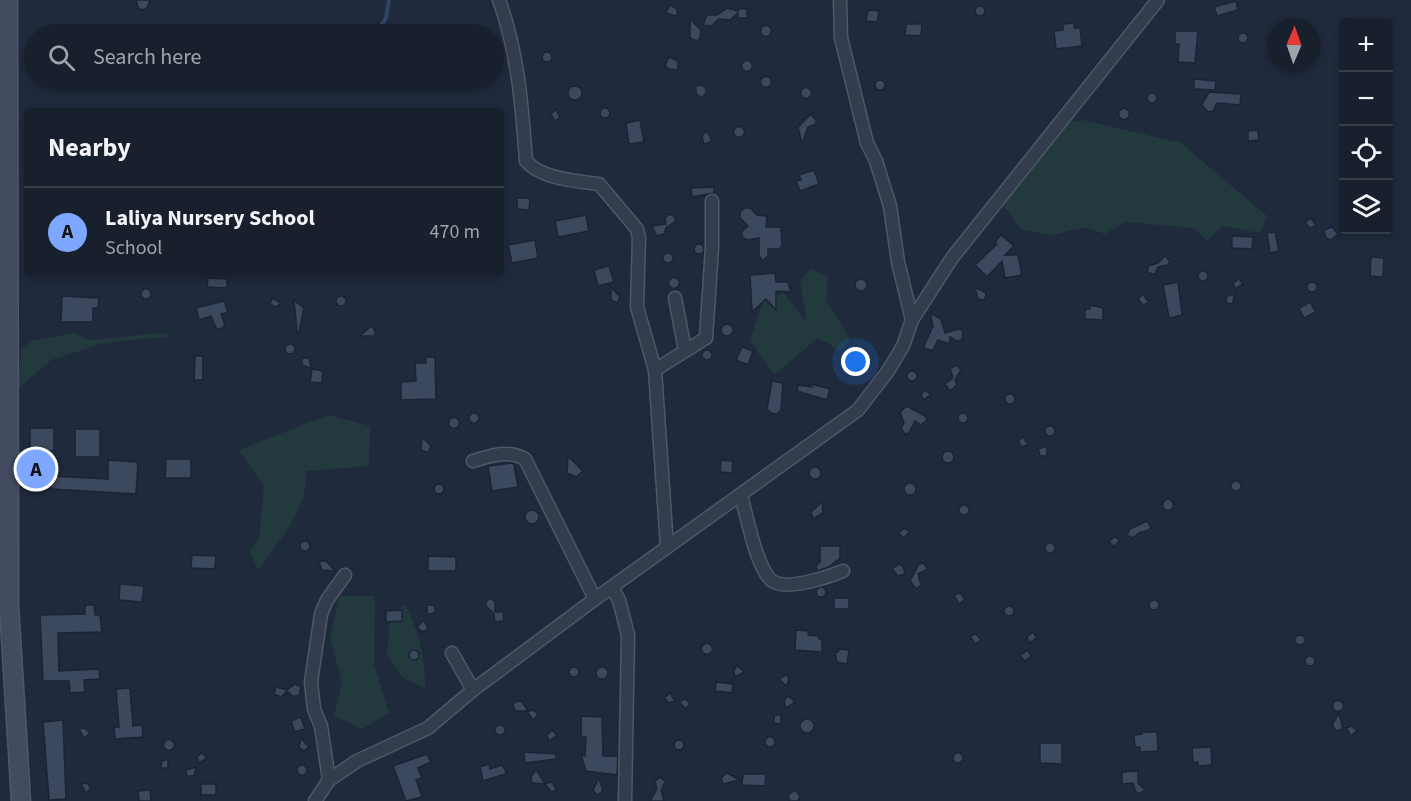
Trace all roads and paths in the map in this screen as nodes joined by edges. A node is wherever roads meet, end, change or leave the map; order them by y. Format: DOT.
graph roads {
  1 [pos="499,0"];
  2 [pos="840,0"];
  3 [pos="1158,0"];
  4 [pos="5,7"];
  5 [pos="712,201"];
  6 [pos="675,298"];
  7 [pos="912,320"];
  8 [pos="685,350"];
  9 [pos="655,370"];
  10 [pos="473,461"];
  11 [pos="4,495"];
  12 [pos="741,496"];
  13 [pos="667,547"];
  14 [pos="843,571"];
  15 [pos="345,575"];
  16 [pos="612,588"];
  17 [pos="595,599"];
  18 [pos="452,653"];
  19 [pos="473,690"];
  20 [pos="329,780"];
  21 [pos="21,801"];
  22 [pos="315,801"];
  23 [pos="625,801"];
  1 -- 9 [label="street"];
  2 -- 7 [label="street"];
  3 -- 7 [label="street"];
  4 -- 11 [label="street"];
  5 -- 8 [label="street"];
  6 -- 8 [label="street"];
  7 -- 12 [label="street"];
  8 -- 9 [label="street"];
  9 -- 13 [label="street"];
  10 -- 17 [label="street"];
  11 -- 21 [label="street"];
  12 -- 13 [label="street"];
  12 -- 14 [label="street"];
  13 -- 16 [label="street"];
  15 -- 20 [label="street"];
  16 -- 17 [label="street"];
  16 -- 23 [label="street"];
  17 -- 19 [label="street"];
  18 -- 19 [label="street"];
  19 -- 20 [label="street"];
  20 -- 22 [label="street"];
}
